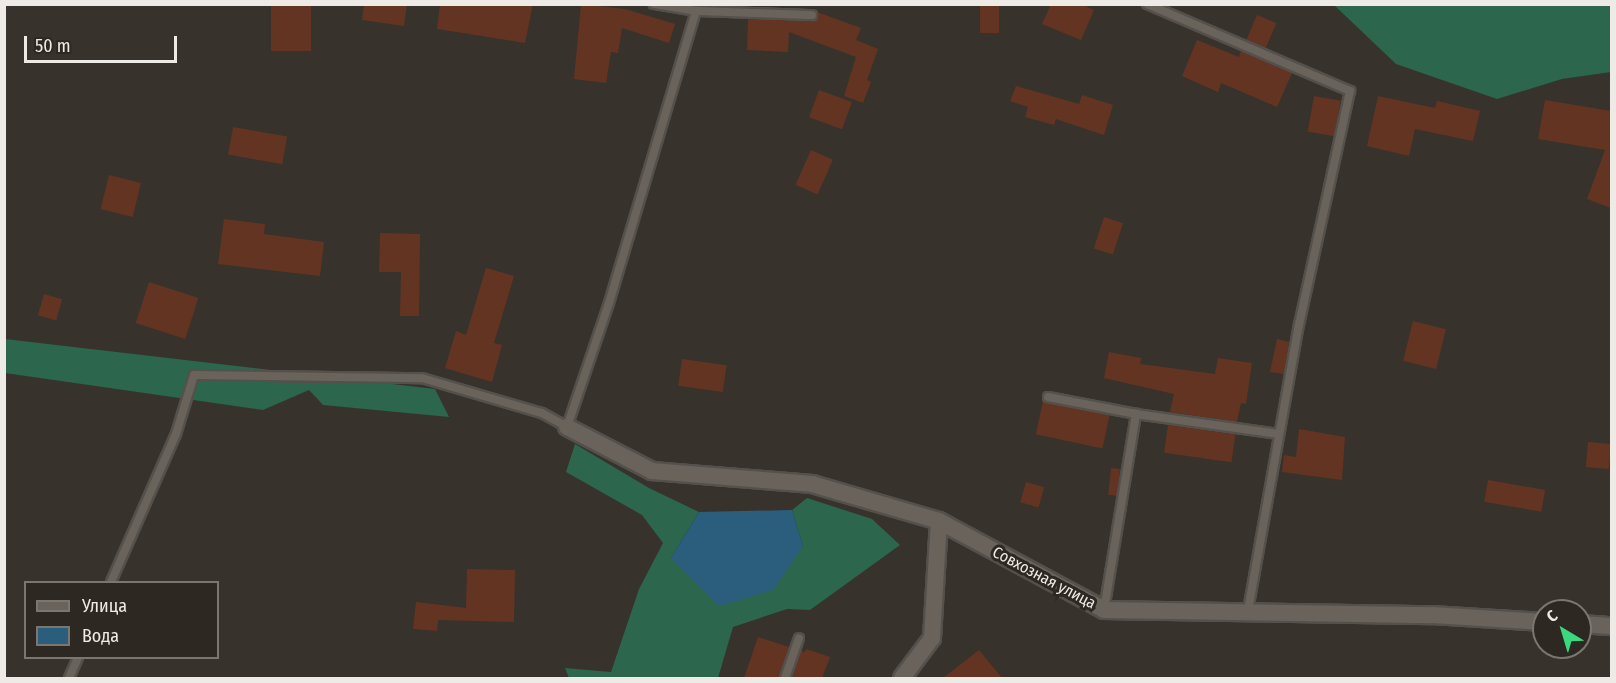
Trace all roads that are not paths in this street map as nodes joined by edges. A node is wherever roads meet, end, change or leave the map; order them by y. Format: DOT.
graph roads {
  1 [pos="654,4"];
  2 [pos="1147,4"];
  3 [pos="696,11"];
  4 [pos="812,15"];
  5 [pos="1048,397"];
  6 [pos="1136,414"];
  7 [pos="567,427"];
  8 [pos="1279,434"];
  9 [pos="939,521"];
  10 [pos="111,581"];
  11 [pos="1104,610"];
  12 [pos="1248,611"];
  13 [pos="1532,621"];
  14 [pos="1592,625"];
  15 [pos="1611,626"];
  16 [pos="798,638"];
  17 [pos="77,659"];
  18 [pos="906,676"];
  19 [pos="69,678"];
  20 [pos="785,678"];
  1 -- 3 [label="lane"];
  2 -- 8 [label="lane"];
  3 -- 4 [label="lane"];
  3 -- 7 [label="lane"];
  5 -- 6 [label="lane"];
  6 -- 8 [label="lane"];
  6 -- 11 [label="lane"];
  7 -- 9 [label="street, Совхозная улица"];
  7 -- 10 [label="lane"];
  8 -- 12 [label="lane"];
  9 -- 11 [label="street, Совхозная улица"];
  9 -- 18 [label="street"];
  11 -- 12 [label="street, Совхозная улица"];
  12 -- 13 [label="street, Совхозная улица"];
  14 -- 15 [label="street"];
  16 -- 20 [label="lane"];
  17 -- 19 [label="lane"];
}
